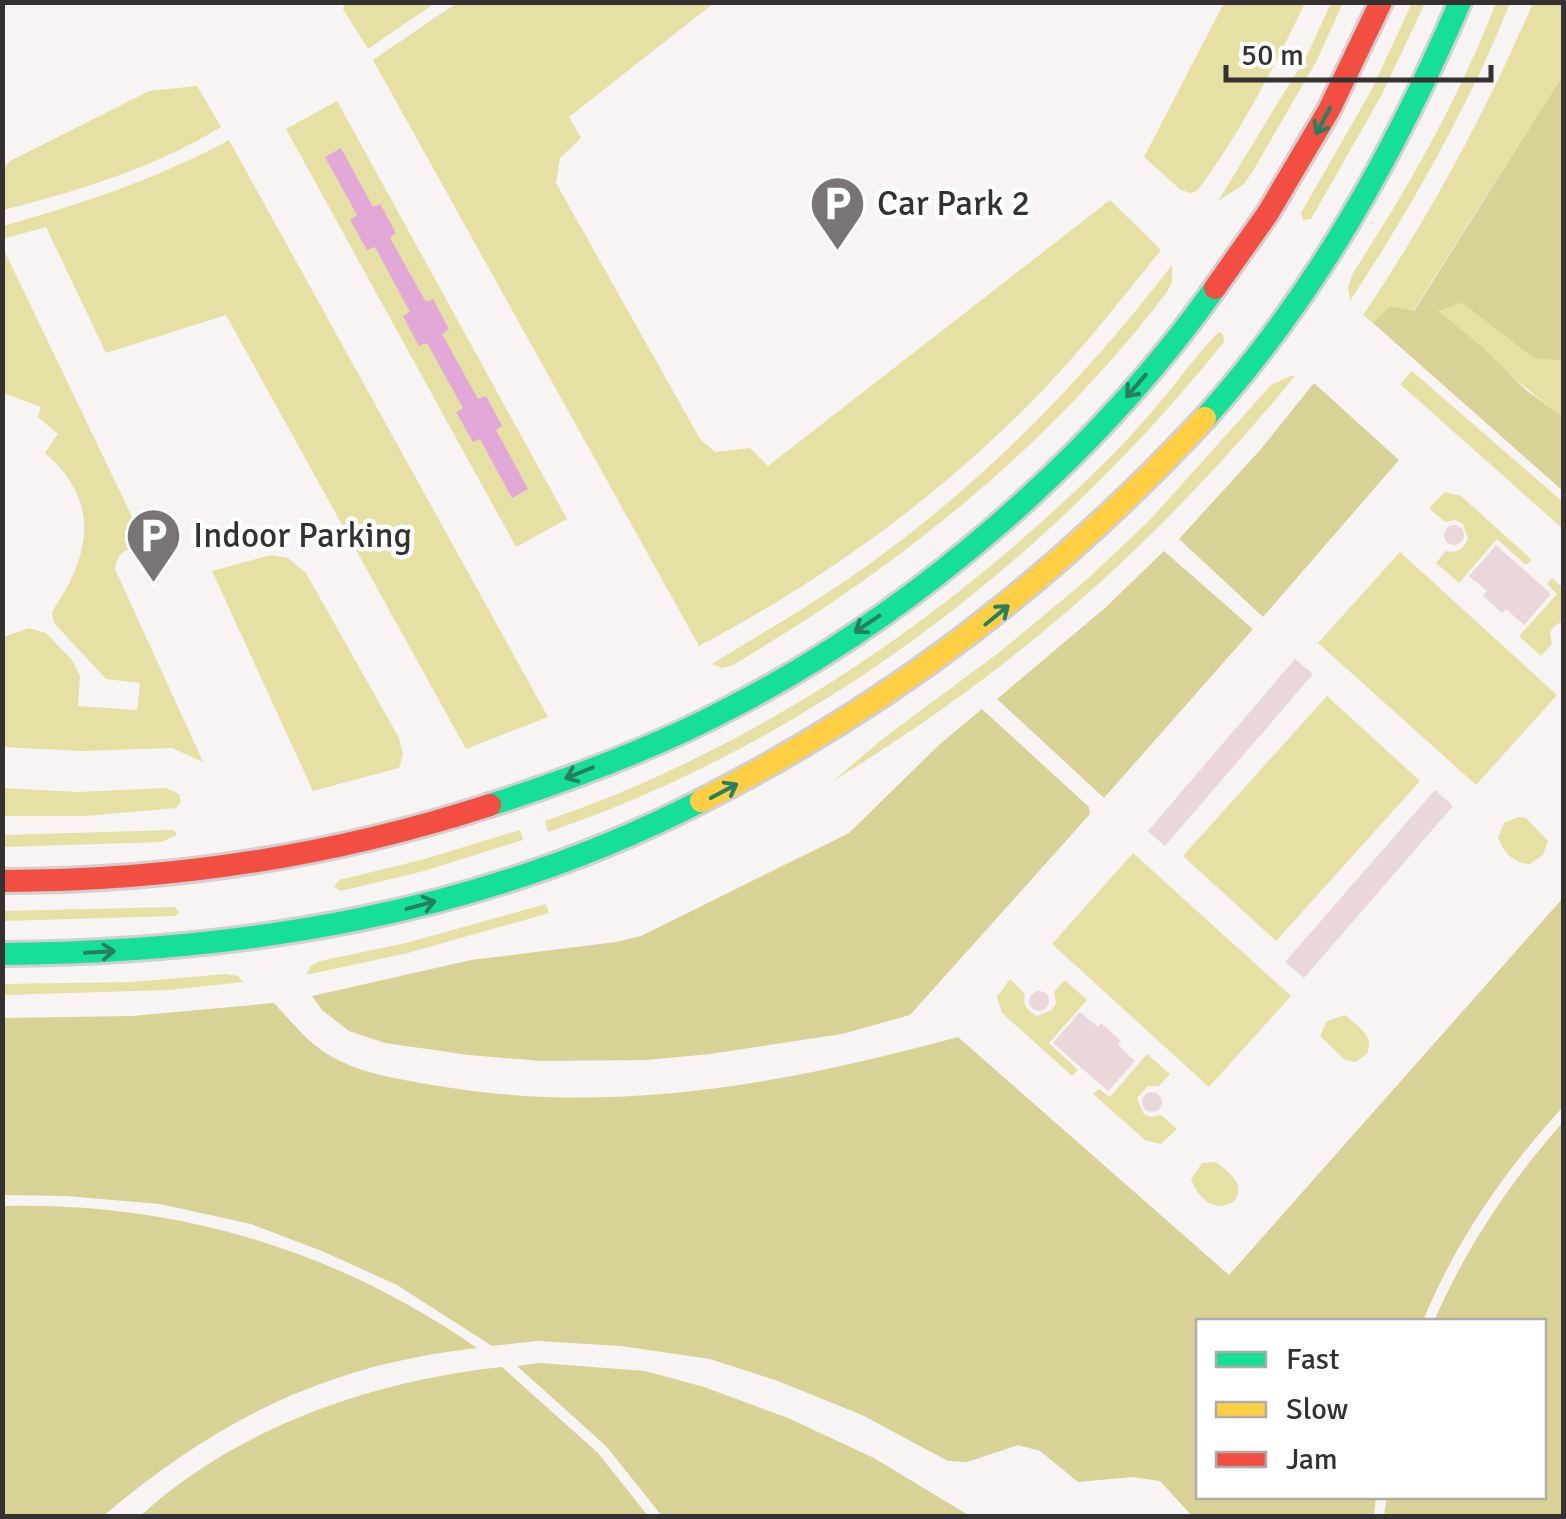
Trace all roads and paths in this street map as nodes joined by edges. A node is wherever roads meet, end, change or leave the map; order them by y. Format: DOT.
graph roads {
  1 [pos="1381,2"];
  2 [pos="1460,2"];
  3 [pos="2,882"];
  4 [pos="2,954"];
  1 -- 3 [label="street, one-way"];
  4 -- 2 [label="street, one-way"];
}
